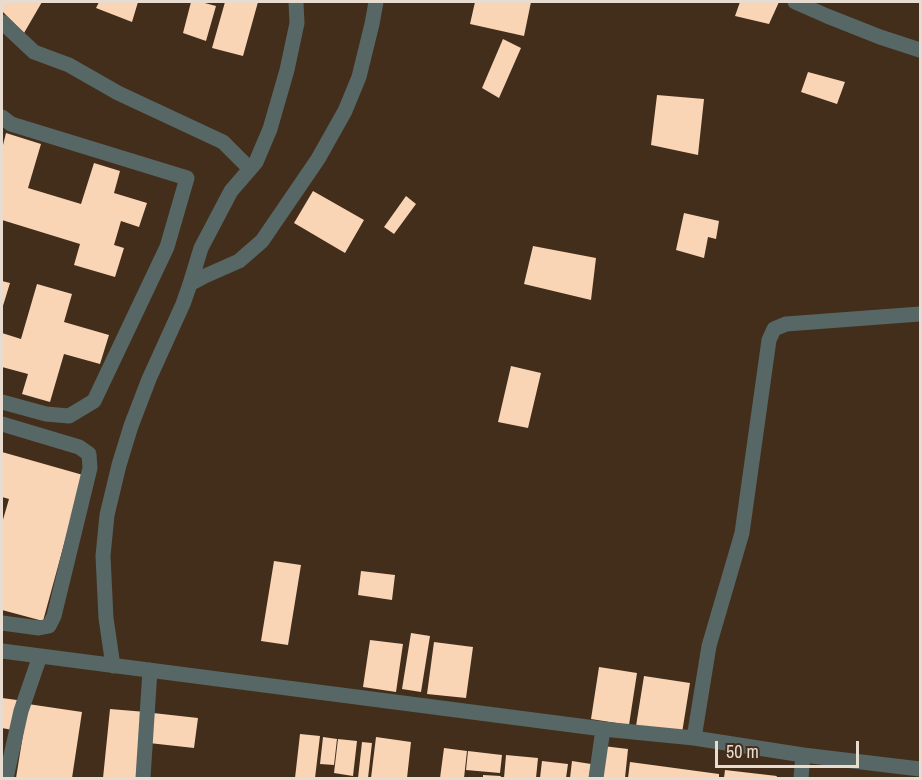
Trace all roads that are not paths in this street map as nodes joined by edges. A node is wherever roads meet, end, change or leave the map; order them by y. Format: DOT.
graph roads {
  1 [pos="296,2"];
  2 [pos="376,2"];
  3 [pos="795,2"];
  4 [pos="2,22"];
  5 [pos="921,50"];
  6 [pos="2,117"];
  7 [pos="250,169"];
  8 [pos="190,285"];
  9 [pos="921,314"];
  10 [pos="2,402"];
  11 [pos="2,424"];
  12 [pos="2,623"];
  13 [pos="2,651"];
  14 [pos="40,656"];
  15 [pos="113,666"];
  16 [pos="150,670"];
  17 [pos="603,729"];
  18 [pos="694,738"];
  19 [pos="803,755"];
  20 [pos="921,769"];
  21 [pos="6,778"];
  22 [pos="143,778"];
  23 [pos="596,778"];
  24 [pos="801,778"];
  1 -- 7 [label="street"];
  2 -- 8 [label="street"];
  3 -- 5 [label="street"];
  4 -- 7 [label="street"];
  6 -- 10 [label="street"];
  7 -- 8 [label="street"];
  8 -- 15 [label="street"];
  9 -- 18 [label="street"];
  11 -- 12 [label="street"];
  13 -- 14 [label="street"];
  14 -- 15 [label="street"];
  14 -- 21 [label="street"];
  15 -- 16 [label="street"];
  16 -- 17 [label="street"];
  16 -- 22 [label="street"];
  17 -- 18 [label="street"];
  17 -- 23 [label="street"];
  18 -- 19 [label="street"];
  19 -- 20 [label="street"];
  19 -- 24 [label="street"];
}
